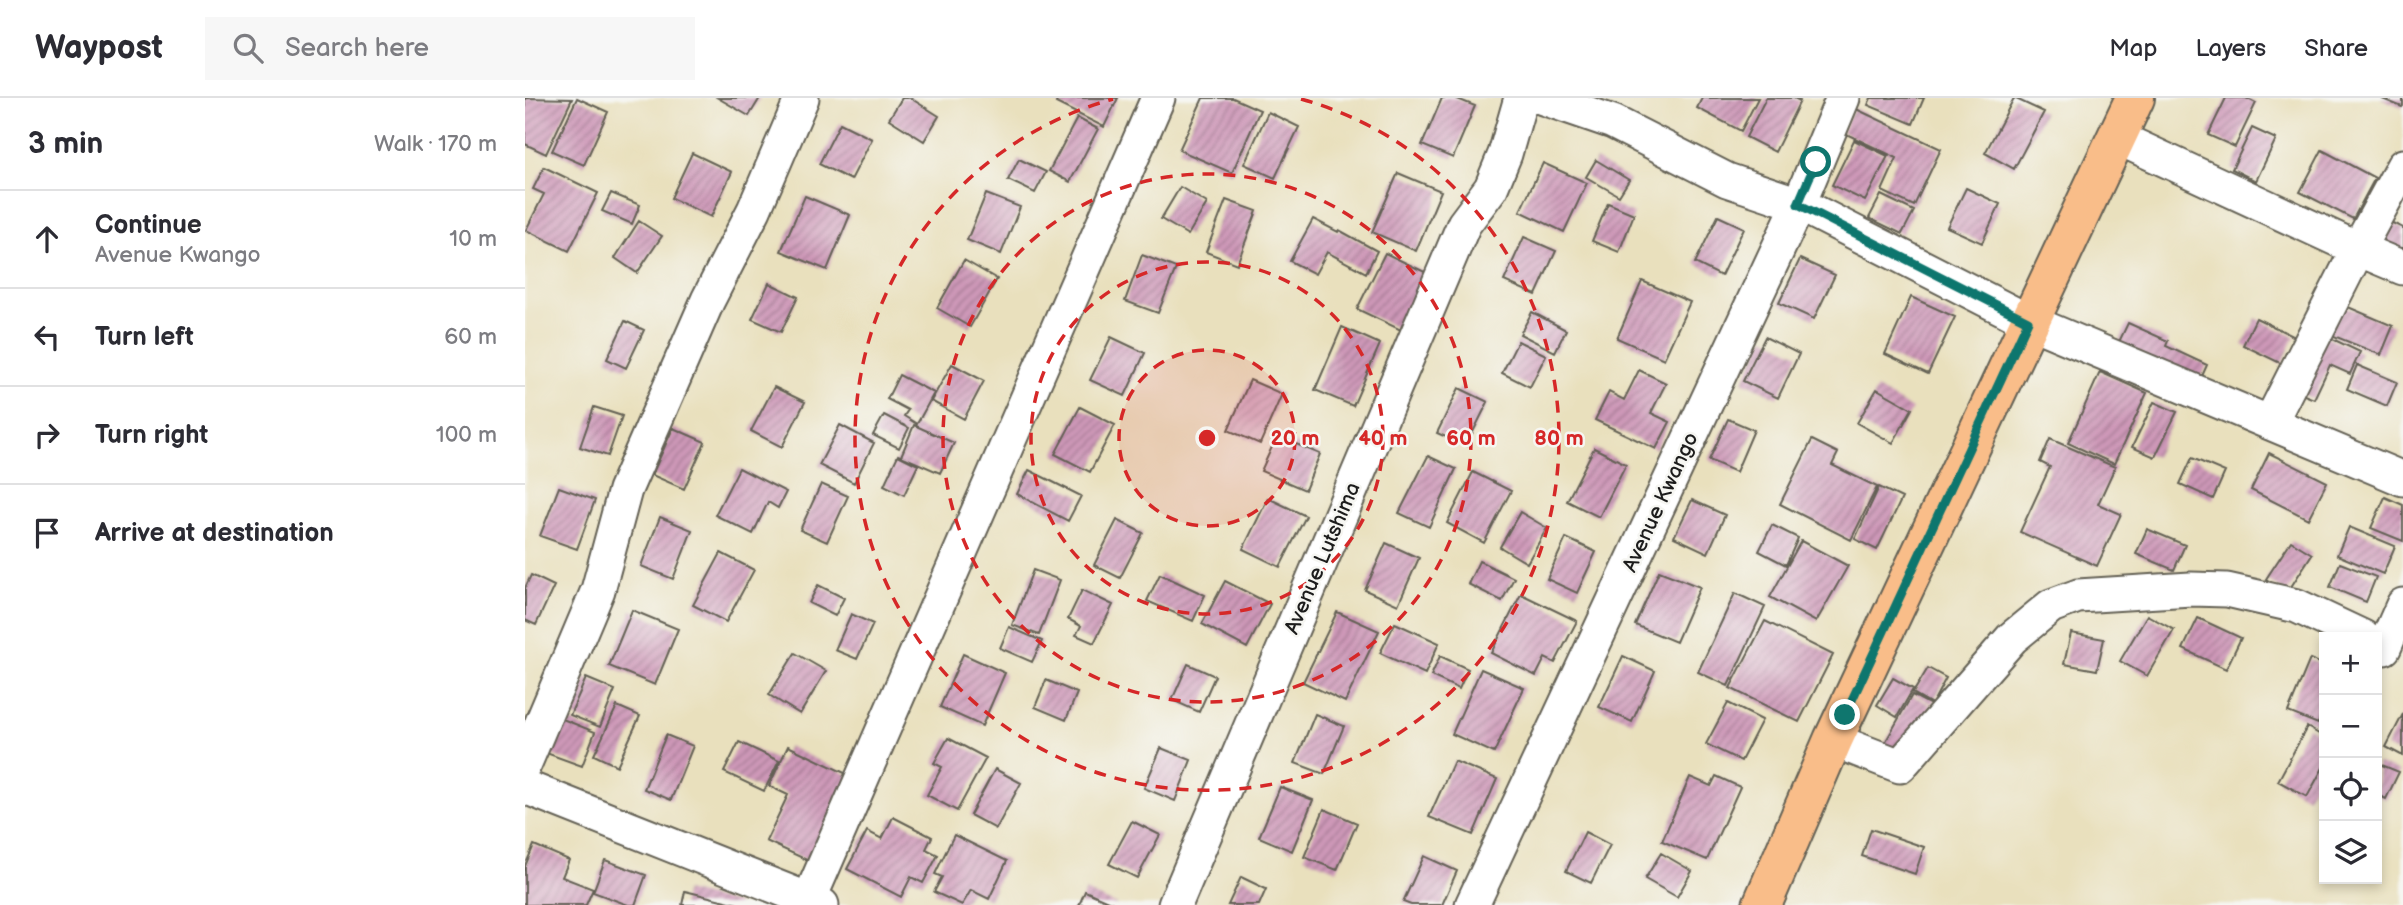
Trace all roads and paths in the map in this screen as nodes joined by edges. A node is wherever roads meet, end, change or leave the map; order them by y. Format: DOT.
graph roads {
  1 [pos="802,98"];
  2 [pos="1158,98"];
  3 [pos="1521,98"];
  4 [pos="1543,98"];
  5 [pos="1843,98"];
  6 [pos="2134,98"];
  7 [pos="2116,136"];
  8 [pos="2403,166"];
  9 [pos="1798,204"];
  10 [pos="2358,249"];
  11 [pos="2403,268"];
  12 [pos="2028,321"];
  13 [pos="2270,423"];
  14 [pos="2403,479"];
  15 [pos="2403,605"];
  16 [pos="2351,632"];
  17 [pos="2382,647"];
  18 [pos="1833,740"];
  19 [pos="525,763"];
  20 [pos="525,787"];
  21 [pos="815,902"];
  22 [pos="1175,905"];
  23 [pos="1472,905"];
  24 [pos="1762,905"];
  1 -- 19 [label="street"];
  2 -- 21 [label="street"];
  3 -- 22 [label="street, Avenue Lutshima"];
  4 -- 9 [label="street"];
  5 -- 9 [label="street, Avenue Kwango"];
  6 -- 7 [label="main road"];
  7 -- 10 [label="street"];
  7 -- 12 [label="main road"];
  8 -- 10 [label="street"];
  9 -- 12 [label="street"];
  9 -- 23 [label="street, Avenue Kwango"];
  10 -- 11 [label="street"];
  10 -- 13 [label="street"];
  12 -- 13 [label="street"];
  12 -- 18 [label="main road"];
  13 -- 14 [label="street"];
  15 -- 17 [label="street"];
  16 -- 18 [label="street"];
  18 -- 24 [label="main road"];
  20 -- 21 [label="street"];
}
